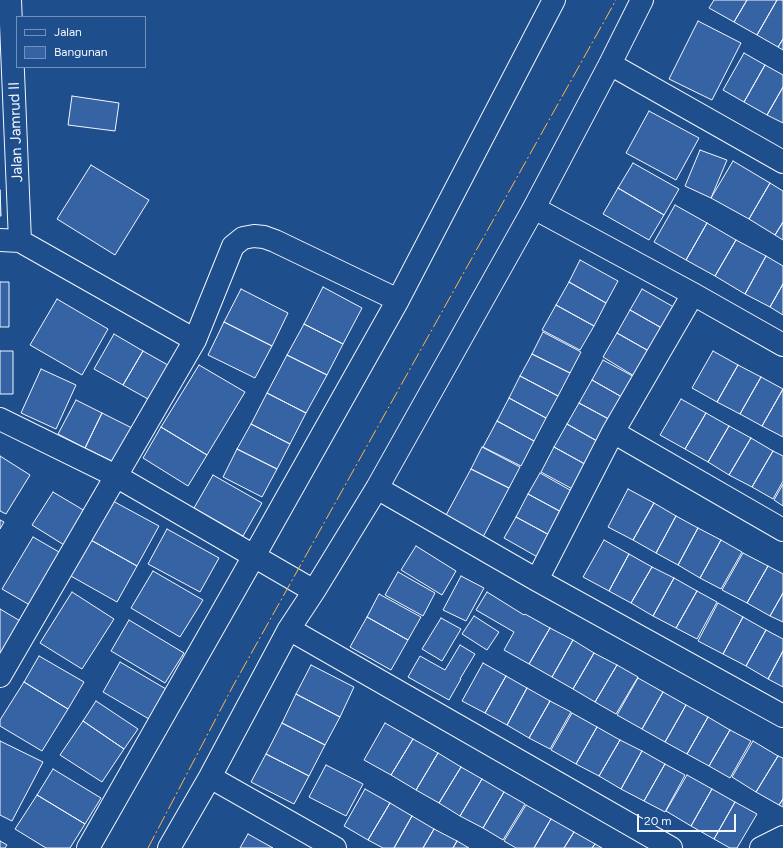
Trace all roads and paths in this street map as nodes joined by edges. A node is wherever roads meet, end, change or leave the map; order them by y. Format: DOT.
graph roads {
  1 [pos="10,0"];
  2 [pos="554,0"];
  3 [pos="642,0"];
  4 [pos="610,64"];
  5 [pos="783,162"];
  6 [pos="534,208"];
  7 [pos="10,240"];
  8 [pos="693,294"];
  9 [pos="398,300"];
  10 [pos="195,340"];
  11 [pos="783,345"];
  12 [pos="0,419"];
  13 [pos="613,432"];
  14 [pos="116,476"];
  15 [pos="377,488"];
  16 [pos="783,530"];
  17 [pos="254,556"];
  18 [pos="537,580"];
  19 [pos="314,591"];
  20 [pos="289,629"];
  21 [pos="0,676"];
  22 [pos="783,716"];
  23 [pos="210,776"];
  24 [pos="783,837"];
  25 [pos="88,848"];
  26 [pos="169,848"];
  27 [pos="335,848"];
  28 [pos="671,848"];
  29 [pos="761,848"];
  1 -- 7 [label="street, Jalan Jamrud II"];
  2 -- 9 [label="street"];
  3 -- 4 [label="street"];
  4 -- 5 [label="street"];
  4 -- 6 [label="street"];
  6 -- 8 [label="street"];
  6 -- 15 [label="street"];
  7 -- 10 [label="street"];
  8 -- 11 [label="street"];
  8 -- 13 [label="street"];
  9 -- 10 [label="street"];
  9 -- 17 [label="street"];
  10 -- 14 [label="street"];
  12 -- 14 [label="street"];
  13 -- 16 [label="street"];
  13 -- 18 [label="street"];
  14 -- 17 [label="street"];
  14 -- 21 [label="street"];
  15 -- 18 [label="street"];
  15 -- 19 [label="street"];
  17 -- 19 [label="street"];
  17 -- 25 [label="street"];
  18 -- 22 [label="street"];
  19 -- 20 [label="street"];
  20 -- 23 [label="street"];
  20 -- 28 [label="street"];
  23 -- 26 [label="street"];
  23 -- 27 [label="street"];
  24 -- 29 [label="street"];
}
